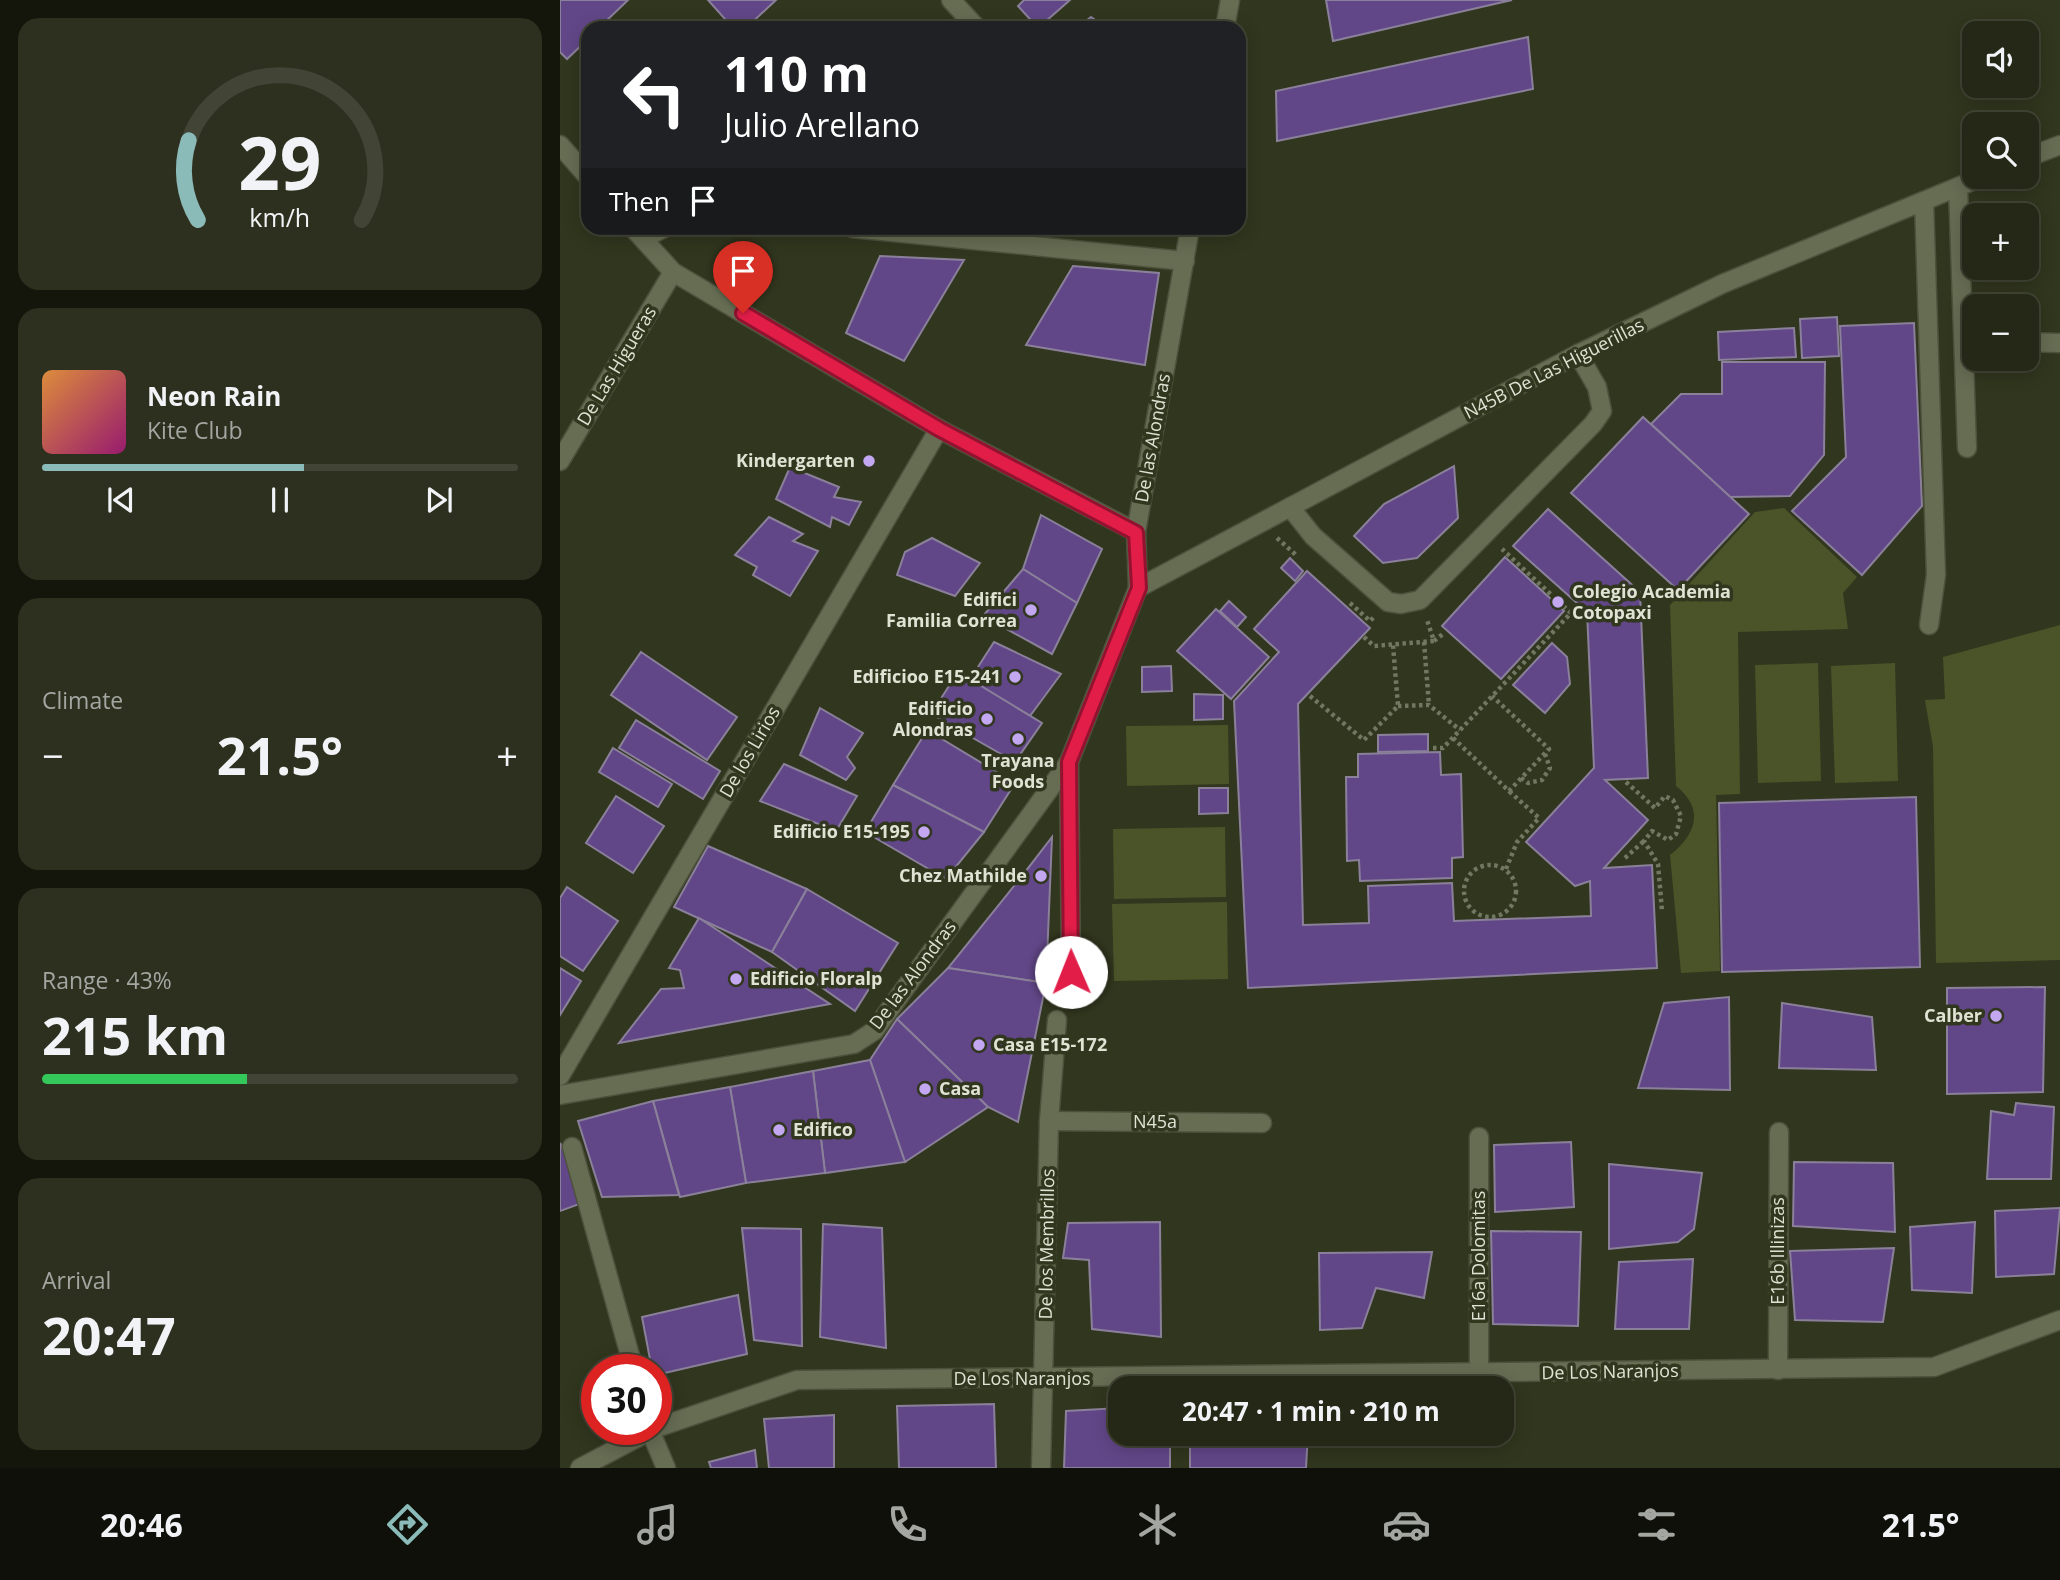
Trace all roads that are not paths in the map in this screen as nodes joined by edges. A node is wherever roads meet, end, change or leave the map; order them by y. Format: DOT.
graph roads {
  1 [pos="951,0"];
  2 [pos="1230,0"];
  3 [pos="970,21"];
  4 [pos="1226,21"];
  5 [pos="560,145"];
  6 [pos="2060,145"];
  7 [pos="2039,153"];
  8 [pos="581,169"];
  9 [pos="1962,185"];
  10 [pos="1958,187"];
  11 [pos="1924,201"];
  12 [pos="640,235"];
  13 [pos="923,235"];
  14 [pos="1187,235"];
  15 [pos="1185,261"];
  16 [pos="673,272"];
  17 [pos="1966,294"];
  18 [pos="2039,342"];
  19 [pos="2060,343"];
  20 [pos="1578,354"];
  21 [pos="1968,371"];
  22 [pos="939,429"];
  23 [pos="1967,448"];
  24 [pos="560,461"];
  25 [pos="1290,507"];
  26 [pos="1136,533"];
  27 [pos="1139,588"];
  28 [pos="1929,625"];
  29 [pos="1069,762"];
  30 [pos="1071,972"];
  31 [pos="1057,1020"];
  32 [pos="560,1076"];
  33 [pos="560,1095"];
  34 [pos="1049,1121"];
  35 [pos="1262,1123"];
  36 [pos="1779,1132"];
  37 [pos="1479,1137"];
  38 [pos="572,1147"];
  39 [pos="2060,1320"];
  40 [pos="630,1354"];
  41 [pos="1777,1370"];
  42 [pos="1479,1374"];
  43 [pos="1044,1379"];
  44 [pos="672,1422"];
  45 [pos="622,1445"];
  46 [pos="658,1445"];
  47 [pos="580,1468"];
  48 [pos="666,1468"];
  49 [pos="1041,1468"];
  1 -- 3 [label="street"];
  2 -- 4 [label="street"];
  5 -- 8 [label="street"];
  6 -- 7 [label="street"];
  9 -- 10 [label="street, N45B De Las Higuerillas"];
  10 -- 11 [label="street, N45B De Las Higuerillas"];
  10 -- 17 [label="street"];
  11 -- 20 [label="street, N45B De Las Higuerillas"];
  11 -- 28 [label="street"];
  12 -- 16 [label="street"];
  13 -- 15 [label="street"];
  14 -- 15 [label="street, De las Alondras"];
  15 -- 26 [label="street, De las Alondras"];
  16 -- 22 [label="street"];
  16 -- 24 [label="street, De Las Higueras"];
  18 -- 19 [label="street"];
  20 -- 25 [label="street, N45B De Las Higuerillas"];
  20 -- 25 [label="street"];
  21 -- 23 [label="street"];
  22 -- 26 [label="street"];
  22 -- 32 [label="street, De los Lirios"];
  25 -- 27 [label="street, N45B De Las Higuerillas"];
  26 -- 27 [label="street, De las Alondras"];
  27 -- 29 [label="street, De las Alondras"];
  29 -- 30 [label="street, De las Alondras"];
  29 -- 33 [label="street, De las Alondras"];
  31 -- 34 [label="street, De los Membrillos"];
  34 -- 35 [label="street, N45a"];
  34 -- 43 [label="street, De los Membrillos"];
  36 -- 41 [label="street, E16b Illinizas"];
  37 -- 42 [label="street, E16a Dolomitas"];
  38 -- 40 [label="street"];
  39 -- 41 [label="street, De Los Naranjos"];
  41 -- 42 [label="street, De Los Naranjos"];
  42 -- 43 [label="street, De Los Naranjos"];
  43 -- 44 [label="street, De Los Naranjos"];
  43 -- 49 [label="street, De los Membrillos"];
  45 -- 47 [label="street, De Los Naranjos"];
  46 -- 48 [label="street"];
}
